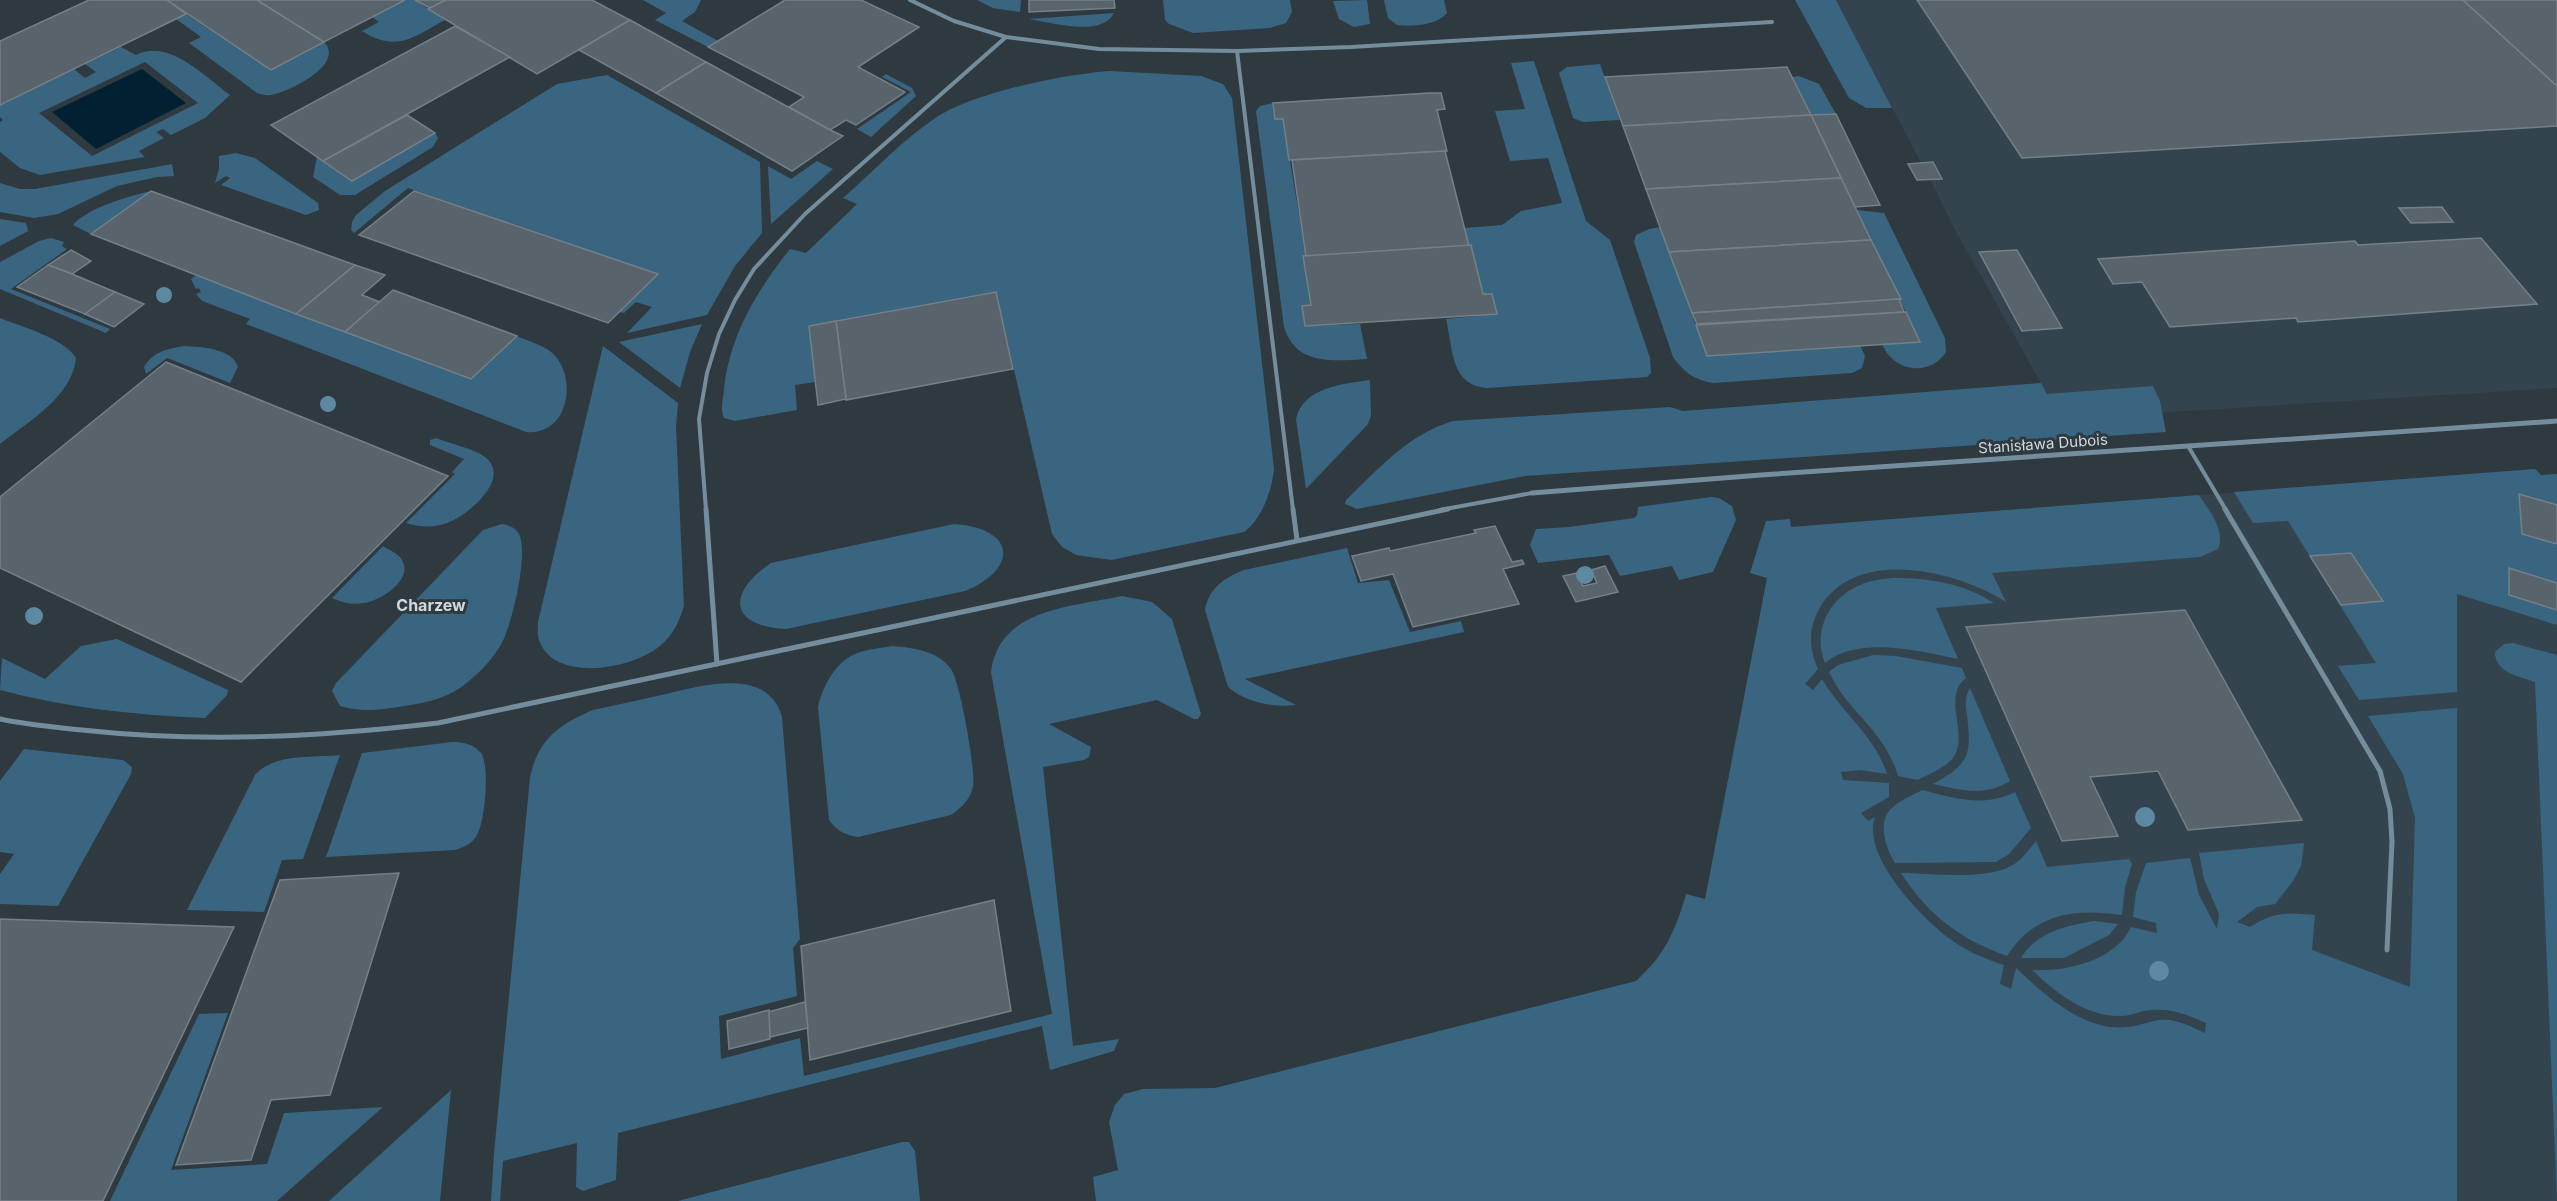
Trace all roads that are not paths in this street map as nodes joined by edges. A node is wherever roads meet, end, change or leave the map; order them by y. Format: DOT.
graph roads {
  1 [pos="910,0"];
  2 [pos="1772,22"];
  3 [pos="1006,37"];
  4 [pos="1237,51"];
  5 [pos="2557,422"];
  6 [pos="2188,446"];
  7 [pos="1532,493"];
  8 [pos="1297,540"];
  9 [pos="717,664"];
  10 [pos="0,719"];
  11 [pos="2386,950"];
  1 -- 3 [label="lane"];
  2 -- 4 [label="lane"];
  3 -- 4 [label="lane"];
  3 -- 9 [label="lane"];
  4 -- 8 [label="lane"];
  5 -- 6 [label="street, Stanisława Dubois"];
  6 -- 7 [label="street, Stanisława Dubois"];
  6 -- 11 [label="lane"];
  7 -- 8 [label="lane"];
  8 -- 9 [label="lane"];
  9 -- 10 [label="lane"];
}
